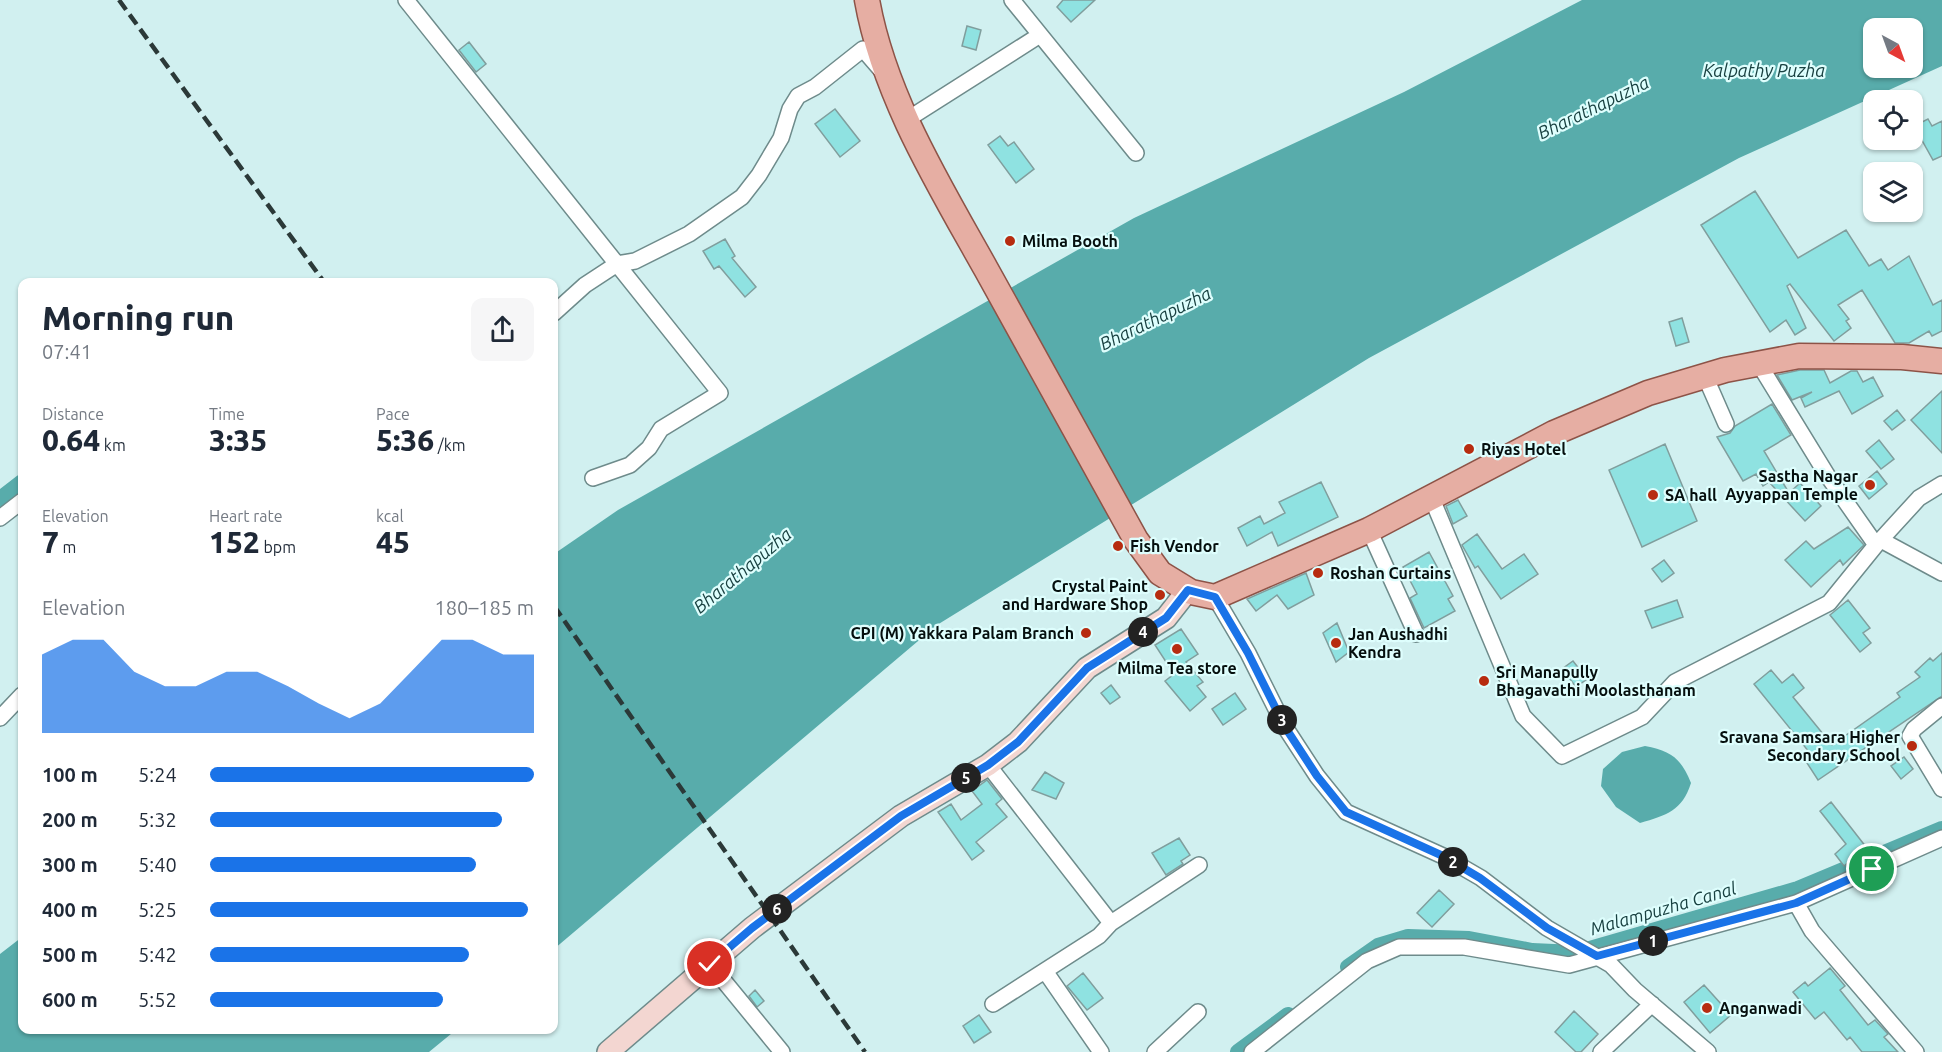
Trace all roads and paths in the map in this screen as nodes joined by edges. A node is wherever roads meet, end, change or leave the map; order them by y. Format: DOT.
graph roads {
  1 [pos="406,0"];
  2 [pos="867,0"];
  3 [pos="1012,0"];
  4 [pos="1040,35"];
  5 [pos="892,83"];
  6 [pos="908,119"];
  7 [pos="1136,153"];
  8 [pos="617,264"];
  9 [pos="558,309"];
  10 [pos="1942,361"];
  11 [pos="1759,364"];
  12 [pos="1705,376"];
  13 [pos="1726,424"];
  14 [pos="593,478"];
  15 [pos="1942,484"];
  16 [pos="1432,499"];
  17 [pos="18,504"];
  18 [pos="0,518"];
  19 [pos="1369,530"];
  20 [pos="1879,542"];
  21 [pos="1942,573"];
  22 [pos="1188,590"];
  23 [pos="1215,597"];
  24 [pos="1416,634"];
  25 [pos="18,698"];
  26 [pos="1942,706"];
  27 [pos="0,718"];
  28 [pos="988,765"];
  29 [pos="1942,789"];
  30 [pos="1942,838"];
  31 [pos="1199,865"];
  32 [pos="1796,903"];
  33 [pos="1111,922"];
  34 [pos="1588,952"];
  35 [pos="710,964"];
  36 [pos="1045,971"];
  37 [pos="993,1004"];
  38 [pos="1652,1004"];
  39 [pos="1198,1012"];
  40 [pos="608,1052"];
  41 [pos="782,1052"];
  42 [pos="1101,1052"];
  43 [pos="1155,1052"];
  44 [pos="1252,1052"];
  45 [pos="1602,1052"];
  46 [pos="1708,1052"];
  47 [pos="1916,1052"];
  1 -- 8 [label="street"];
  2 -- 5 [label="main road"];
  3 -- 4 [label="street"];
  4 -- 6 [label="street"];
  4 -- 7 [label="street"];
  5 -- 6 [label="main road"];
  5 -- 8 [label="street"];
  6 -- 22 [label="main road"];
  8 -- 9 [label="street"];
  8 -- 14 [label="street"];
  10 -- 11 [label="main road"];
  11 -- 12 [label="main road"];
  11 -- 20 [label="street"];
  12 -- 13 [label="street"];
  12 -- 16 [label="main road"];
  15 -- 20 [label="street"];
  16 -- 19 [label="main road"];
  16 -- 20 [label="street"];
  17 -- 18 [label="street"];
  19 -- 23 [label="main road"];
  19 -- 24 [label="street"];
  20 -- 21 [label="street"];
  22 -- 23 [label="main road"];
  22 -- 28 [label="street"];
  23 -- 34 [label="street"];
  25 -- 27 [label="street"];
  26 -- 29 [label="street"];
  28 -- 33 [label="street"];
  28 -- 35 [label="street"];
  30 -- 32 [label="street"];
  31 -- 33 [label="street"];
  32 -- 34 [label="street"];
  32 -- 47 [label="street"];
  33 -- 36 [label="street"];
  34 -- 38 [label="street"];
  34 -- 44 [label="street"];
  35 -- 40 [label="street"];
  35 -- 41 [label="street"];
  36 -- 37 [label="street"];
  36 -- 42 [label="street"];
  38 -- 45 [label="street"];
  38 -- 46 [label="street"];
  39 -- 43 [label="street"];
}
